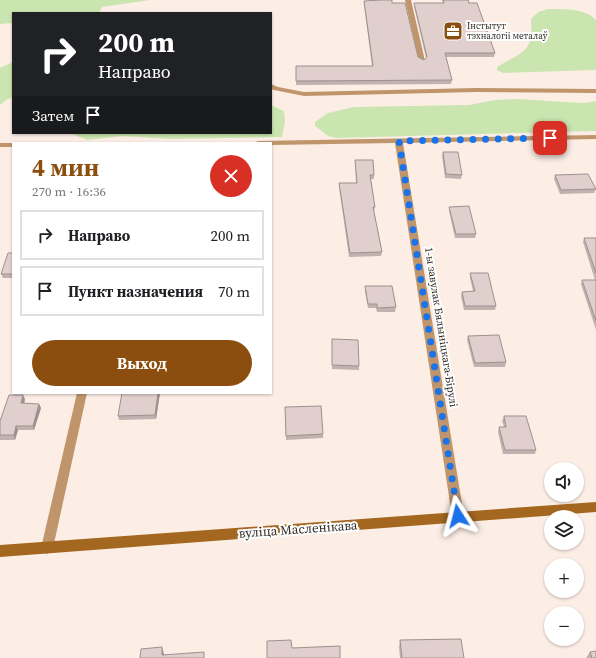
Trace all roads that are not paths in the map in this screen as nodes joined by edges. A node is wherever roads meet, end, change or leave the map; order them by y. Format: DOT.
graph roads {
  1 [pos="408,0"];
  2 [pos="422,61"];
  3 [pos="272,87"];
  4 [pos="596,91"];
  5 [pos="596,137"];
  6 [pos="399,141"];
  7 [pos="272,143"];
  8 [pos="0,145"];
  9 [pos="12,145"];
  10 [pos="82,394"];
  11 [pos="596,507"];
  12 [pos="458,516"];
  13 [pos="47,548"];
  14 [pos="0,552"];
  1 -- 2 [label="lane"];
  3 -- 4 [label="lane"];
  5 -- 6 [label="street"];
  6 -- 7 [label="street"];
  6 -- 12 [label="street, 1-ы завулак Бялыніцкага-Бірулі"];
  8 -- 9 [label="street"];
  10 -- 13 [label="street"];
  11 -- 12 [label="main road, вуліца Масленікава"];
  12 -- 13 [label="main road, вуліца Масленікава"];
  13 -- 14 [label="main road, вуліца Масленікава"];
}
